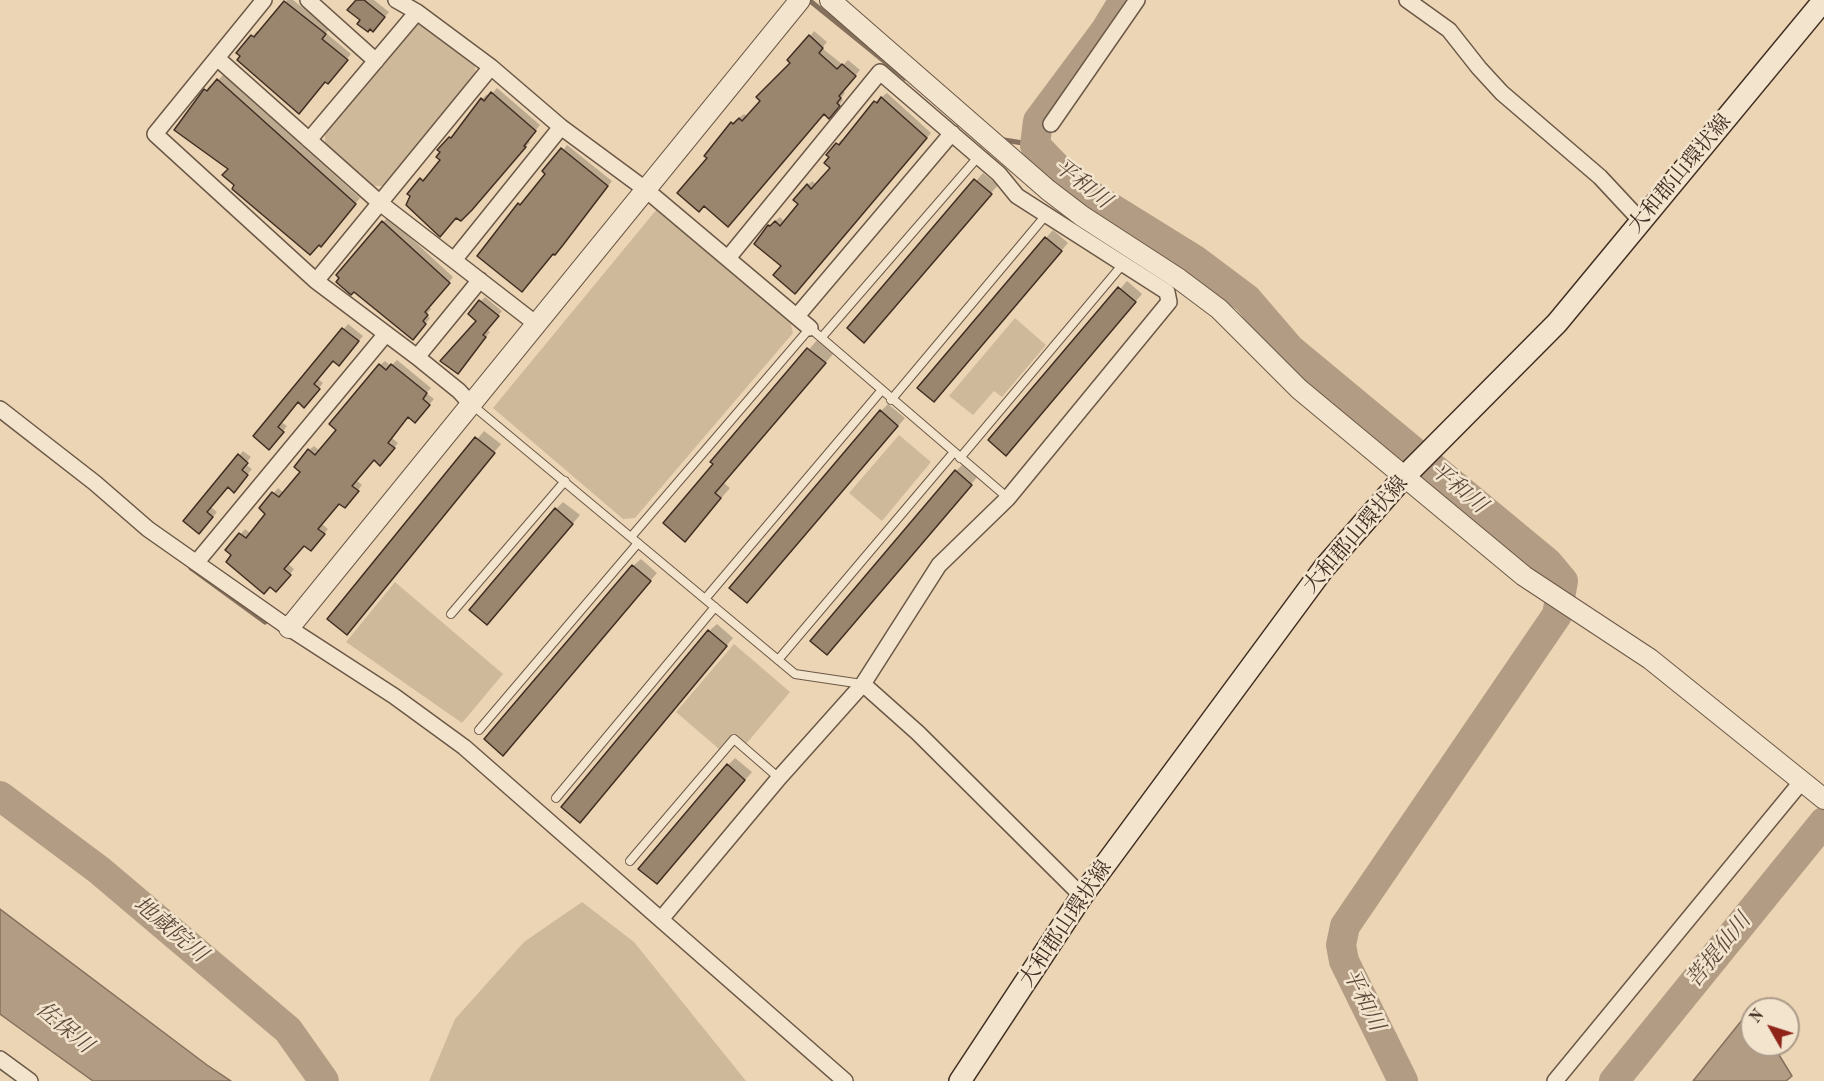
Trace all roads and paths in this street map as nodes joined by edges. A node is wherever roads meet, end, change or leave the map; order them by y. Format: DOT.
graph roads {
  1 [pos="264,0"];
  2 [pos="308,0"];
  3 [pos="396,0"];
  4 [pos="800,0"];
  5 [pos="830,0"];
  6 [pos="1137,0"];
  7 [pos="1407,0"];
  8 [pos="1824,0"];
  9 [pos="417,12"];
  10 [pos="217,58"];
  11 [pos="376,61"];
  12 [pos="491,67"];
  13 [pos="1051,124"];
  14 [pos="561,127"];
  15 [pos="952,133"];
  16 [pos="309,140"];
  17 [pos="978,157"];
  18 [pos="645,189"];
  19 [pos="380,203"];
  20 [pos="1046,215"];
  21 [pos="1641,221"];
  22 [pos="728,258"];
  23 [pos="454,260"];
  24 [pos="1123,264"];
  25 [pos="480,280"];
  26 [pos="316,281"];
  27 [pos="797,316"];
  28 [pos="535,322"];
  29 [pos="816,333"];
  30 [pos="385,335"];
  31 [pos="417,357"];
  32 [pos="881,391"];
  33 [pos="891,400"];
  34 [pos="470,403"];
  35 [pos="0,410"];
  36 [pos="957,455"];
  37 [pos="1418,464"];
  38 [pos="566,481"];
  39 [pos="1008,498"];
  40 [pos="634,540"];
  41 [pos="196,563"];
  42 [pos="705,599"];
  43 [pos="715,607"];
  44 [pos="451,614"];
  45 [pos="289,628"];
  46 [pos="778,660"];
  47 [pos="863,684"];
  48 [pos="479,730"];
  49 [pos="779,778"];
  50 [pos="1805,784"];
  51 [pos="556,798"];
  52 [pos="1824,799"];
  53 [pos="630,861"];
  54 [pos="1082,896"];
  55 [pos="662,918"];
  56 [pos="0,1059"];
  57 [pos="30,1081"];
  58 [pos="845,1081"];
  59 [pos="960,1081"];
  60 [pos="1555,1081"];
  1 -- 10 [label="street"];
  2 -- 11 [label="street"];
  3 -- 9 [label="street"];
  4 -- 18 [label="street"];
  5 -- 37 [label="street"];
  6 -- 13 [label="street"];
  7 -- 21 [label="street"];
  8 -- 21 [label="main road, 大和郡山環状線"];
  9 -- 11 [label="street"];
  9 -- 12 [label="street"];
  10 -- 16 [label="street"];
  10 -- 26 [label="street"];
  11 -- 16 [label="street"];
  12 -- 14 [label="street"];
  12 -- 19 [label="street"];
  14 -- 18 [label="street"];
  14 -- 23 [label="street"];
  15 -- 17 [label="street"];
  15 -- 22 [label="street"];
  15 -- 27 [label="street"];
  16 -- 19 [label="street"];
  17 -- 20 [label="street"];
  17 -- 29 [label="lane"];
  18 -- 22 [label="street"];
  18 -- 28 [label="street"];
  19 -- 23 [label="street"];
  19 -- 26 [label="street"];
  20 -- 24 [label="street"];
  20 -- 33 [label="lane"];
  21 -- 37 [label="main road, 大和郡山環状線"];
  22 -- 27 [label="street"];
  23 -- 25 [label="street"];
  24 -- 36 [label="lane"];
  24 -- 39 [label="street"];
  25 -- 28 [label="street"];
  25 -- 31 [label="street"];
  26 -- 30 [label="street"];
  27 -- 29 [label="street"];
  28 -- 34 [label="street"];
  29 -- 32 [label="lane"];
  29 -- 40 [label="lane"];
  30 -- 31 [label="street"];
  30 -- 41 [label="street"];
  31 -- 34 [label="street"];
  32 -- 33 [label="lane"];
  32 -- 42 [label="lane"];
  33 -- 36 [label="lane"];
  34 -- 38 [label="lane"];
  34 -- 45 [label="street"];
  35 -- 41 [label="street"];
  36 -- 39 [label="lane"];
  36 -- 46 [label="lane"];
  37 -- 50 [label="street"];
  37 -- 54 [label="main road, 大和郡山環状線"];
  38 -- 40 [label="lane"];
  38 -- 44 [label="lane"];
  39 -- 47 [label="street"];
  40 -- 42 [label="lane"];
  40 -- 48 [label="lane"];
  41 -- 45 [label="street"];
  42 -- 43 [label="lane"];
  43 -- 46 [label="lane"];
  43 -- 51 [label="lane"];
  45 -- 55 [label="street"];
  46 -- 47 [label="lane"];
  47 -- 49 [label="street"];
  47 -- 54 [label="street"];
  49 -- 53 [label="lane"];
  49 -- 55 [label="street"];
  50 -- 52 [label="street"];
  50 -- 60 [label="street"];
  54 -- 59 [label="main road, 大和郡山環状線"];
  55 -- 58 [label="street"];
  56 -- 57 [label="street"];
}
